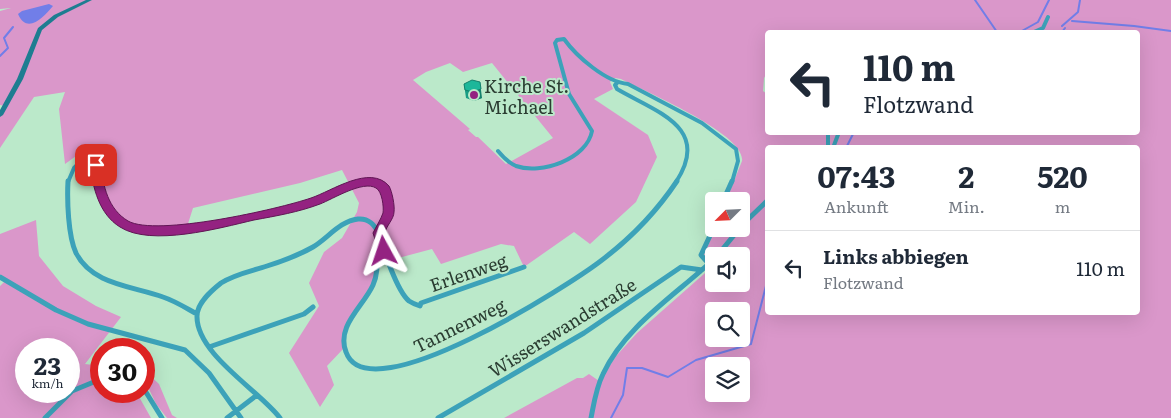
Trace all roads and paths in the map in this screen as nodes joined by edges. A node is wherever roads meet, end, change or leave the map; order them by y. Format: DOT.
graph roads {
  1 [pos="90,0"];
  2 [pos="1048,17"];
  3 [pos="1038,30"];
  4 [pos="617,83"];
  5 [pos="0,115"];
  6 [pos="498,151"];
  7 [pos="727,192"];
  8 [pos="765,203"];
  9 [pos="750,218"];
  10 [pos="379,233"];
  11 [pos="705,248"];
  12 [pos="705,259"];
  13 [pos="524,267"];
  14 [pos="705,267"];
  15 [pos="702,270"];
  16 [pos="0,277"];
  17 [pos="313,306"];
  18 [pos="197,314"];
  19 [pos="209,347"];
  20 [pos="90,383"];
  21 [pos="257,395"];
  22 [pos="153,403"];
  23 [pos="237,412"];
  24 [pos="45,418"];
  25 [pos="162,418"];
  26 [pos="227,418"];
  27 [pos="241,418"];
  28 [pos="280,418"];
  29 [pos="438,418"];
  30 [pos="591,418"];
  1 -- 5 [label="street"];
  2 -- 3 [label="street"];
  4 -- 6 [label="street"];
  4 -- 7 [label="street"];
  4 -- 10 [label="street, Tannenweg"];
  8 -- 9 [label="street"];
  10 -- 13 [label="street, Erlenweg"];
  10 -- 18 [label="street"];
  10 -- 18 [label="street"];
  11 -- 12 [label="street"];
  14 -- 15 [label="street"];
  15 -- 29 [label="street, Wisserswandstraße"];
  15 -- 30 [label="street"];
  16 -- 23 [label="street"];
  17 -- 19 [label="street"];
  18 -- 19 [label="street"];
  19 -- 21 [label="street"];
  20 -- 24 [label="street"];
  21 -- 23 [label="street"];
  21 -- 28 [label="street"];
  22 -- 25 [label="street"];
  23 -- 26 [label="street"];
  23 -- 27 [label="street"];
}
